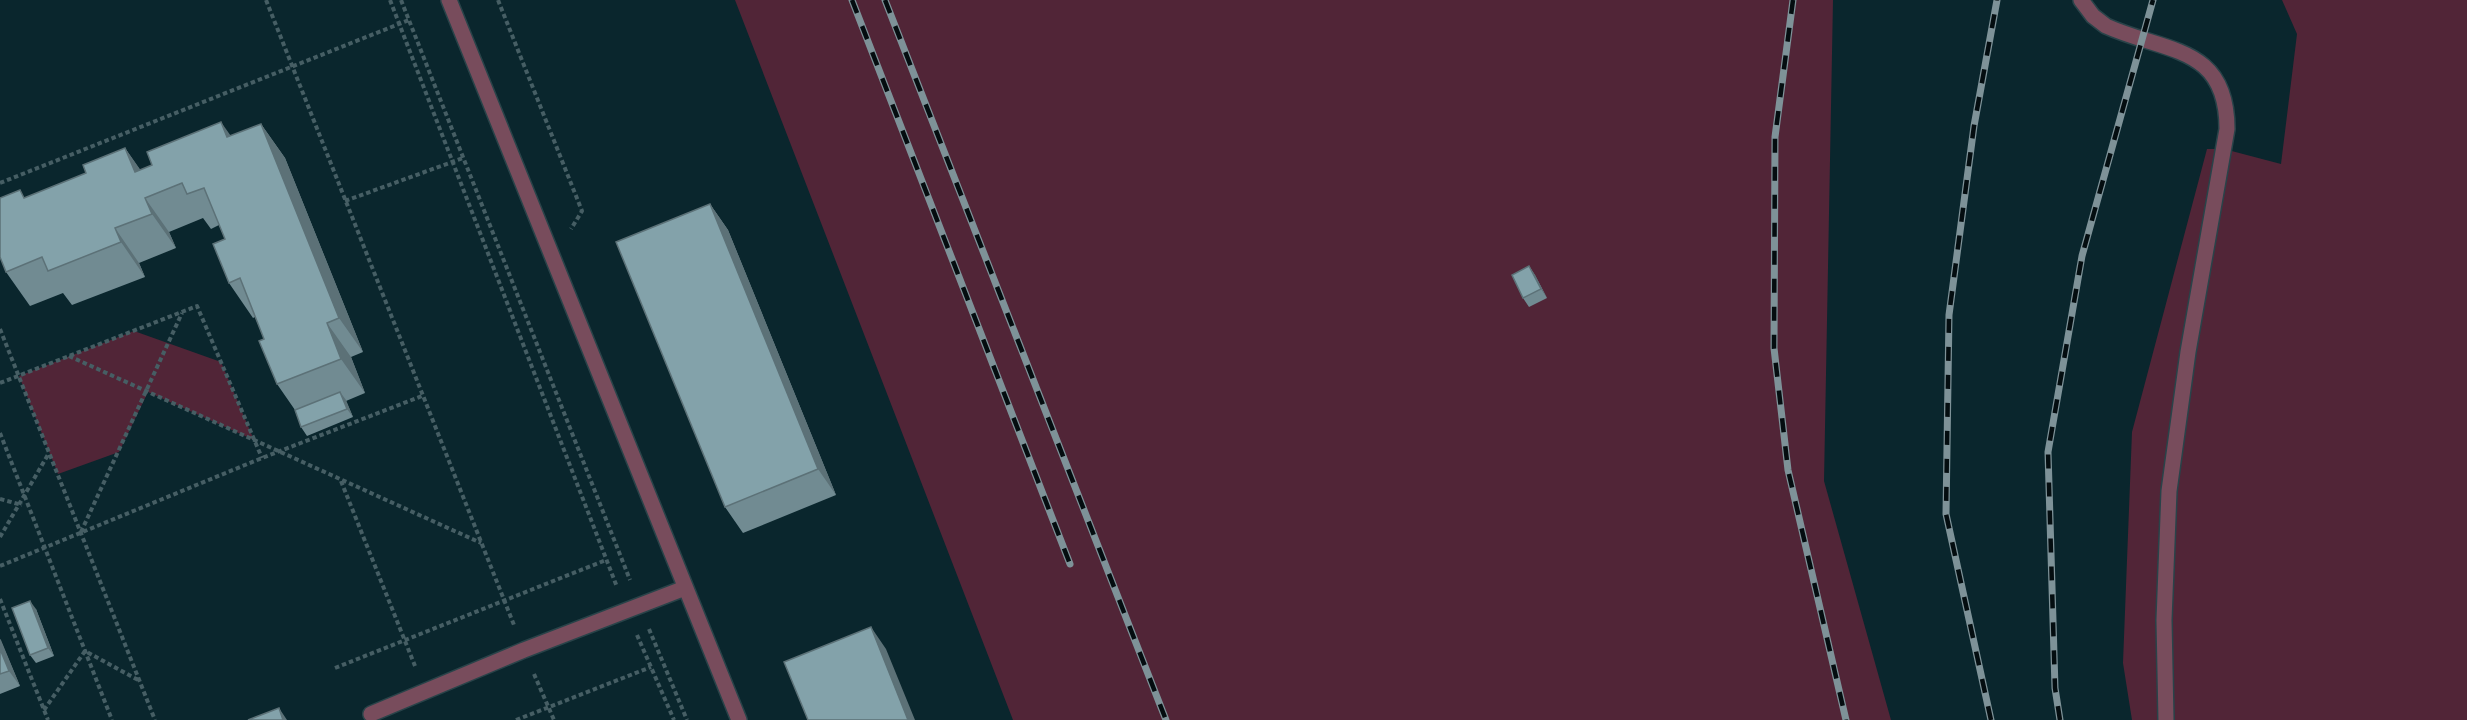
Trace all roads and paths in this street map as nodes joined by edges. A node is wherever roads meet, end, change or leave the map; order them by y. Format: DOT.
graph roads {
  1 [pos="267,0"];
  2 [pos="390,0"];
  3 [pos="401,0"];
  4 [pos="449,0"];
  5 [pos="498,0"];
  6 [pos="2081,0"];
  7 [pos="409,20"];
  8 [pos="400,24"];
  9 [pos="293,67"];
  10 [pos="463,158"];
  11 [pos="453,162"];
  12 [pos="564,165"];
  13 [pos="0,183"];
  14 [pos="345,201"];
  15 [pos="183,312"];
  16 [pos="0,328"];
  17 [pos="69,356"];
  18 [pos="19,375"];
  19 [pos="0,383"];
  20 [pos="148,392"];
  21 [pos="422,396"];
  22 [pos="0,433"];
  23 [pos="254,440"];
  24 [pos="278,452"];
  25 [pos="49,453"];
  26 [pos="262,458"];
  27 [pos="341,481"];
  28 [pos="25,497"];
  29 [pos="0,499"];
  30 [pos="20,504"];
  31 [pos="28,506"];
  32 [pos="81,533"];
  33 [pos="0,537"];
  34 [pos="482,543"];
  35 [pos="45,548"];
  36 [pos="606,560"];
  37 [pos="0,566"];
  38 [pos="686,588"];
  39 [pos="0,599"];
  40 [pos="504,600"];
  41 [pos="633,609"];
  42 [pos="404,638"];
  43 [pos="524,650"];
  44 [pos="85,651"];
  45 [pos="651,667"];
  46 [pos="334,668"];
  47 [pos="140,681"];
  48 [pos="424,691"];
  49 [pos="549,707"];
  50 [pos="44,710"];
  51 [pos="371,714"];
  52 [pos="48,720"];
  53 [pos="112,720"];
  54 [pos="155,720"];
  55 [pos="516,720"];
  56 [pos="554,720"];
  57 [pos="674,720"];
  58 [pos="687,720"];
  59 [pos="739,720"];
  60 [pos="2166,720"];
  1 -- 9 [label="path"];
  2 -- 8 [label="path"];
  3 -- 7 [label="path"];
  4 -- 38 [label="street"];
  5 -- 12 [label="path"];
  6 -- 60 [label="street"];
  7 -- 8 [label="path"];
  7 -- 10 [label="path"];
  8 -- 9 [label="path"];
  8 -- 11 [label="path"];
  9 -- 13 [label="path"];
  9 -- 14 [label="path"];
  10 -- 11 [label="path"];
  10 -- 41 [label="path"];
  11 -- 14 [label="path"];
  11 -- 36 [label="path"];
  14 -- 21 [label="path"];
  15 -- 17 [label="path"];
  15 -- 20 [label="path"];
  15 -- 23 [label="path"];
  16 -- 18 [label="path"];
  17 -- 18 [label="path"];
  17 -- 20 [label="path"];
  18 -- 19 [label="path"];
  18 -- 25 [label="path"];
  20 -- 23 [label="path"];
  20 -- 32 [label="path"];
  21 -- 24 [label="path"];
  21 -- 34 [label="path"];
  22 -- 28 [label="path"];
  23 -- 24 [label="path"];
  23 -- 26 [label="path"];
  24 -- 26 [label="path"];
  24 -- 27 [label="path"];
  25 -- 28 [label="path"];
  25 -- 32 [label="path"];
  26 -- 32 [label="path"];
  27 -- 34 [label="path"];
  27 -- 42 [label="path"];
  28 -- 30 [label="path"];
  28 -- 31 [label="path"];
  29 -- 30 [label="path"];
  30 -- 31 [label="path"];
  30 -- 33 [label="path"];
  31 -- 35 [label="path"];
  32 -- 35 [label="path"];
  32 -- 47 [label="path"];
  34 -- 40 [label="path"];
  35 -- 37 [label="path"];
  35 -- 44 [label="path"];
  36 -- 40 [label="path"];
  36 -- 41 [label="path"];
  38 -- 41 [label="street"];
  38 -- 59 [label="street"];
  39 -- 50 [label="path"];
  40 -- 42 [label="path"];
  40 -- 43 [label="path"];
  41 -- 43 [label="street"];
  41 -- 45 [label="path"];
  41 -- 58 [label="path"];
  42 -- 46 [label="path"];
  42 -- 48 [label="path"];
  43 -- 48 [label="street"];
  43 -- 49 [label="path"];
  44 -- 47 [label="path"];
  44 -- 50 [label="path"];
  44 -- 53 [label="path"];
  45 -- 49 [label="path"];
  45 -- 57 [label="path"];
  47 -- 54 [label="path"];
  48 -- 51 [label="street"];
  49 -- 55 [label="path"];
  49 -- 56 [label="path"];
  50 -- 52 [label="path"];
}
